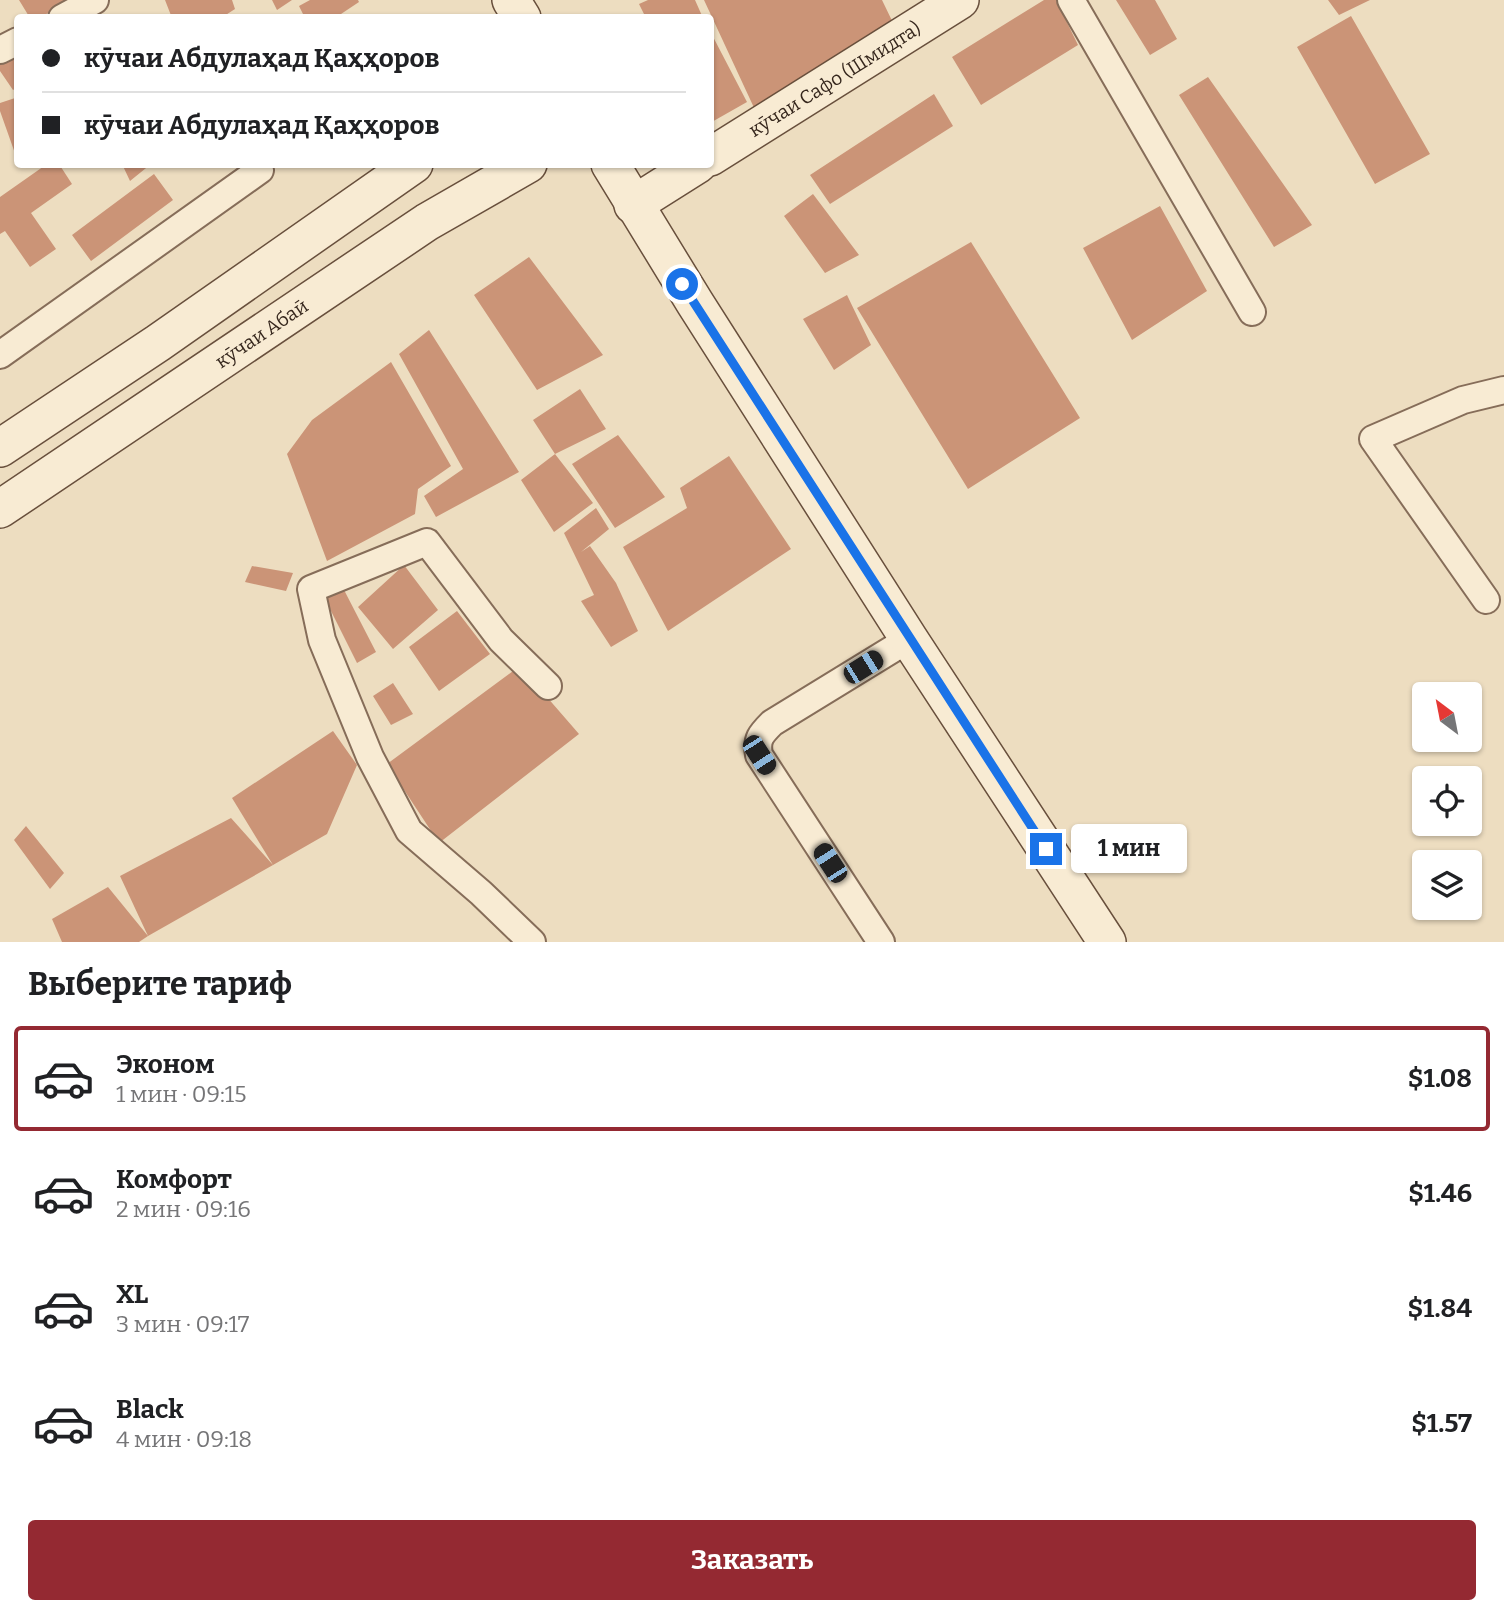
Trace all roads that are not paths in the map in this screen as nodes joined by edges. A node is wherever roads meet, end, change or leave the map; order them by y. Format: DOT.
graph roads {
  1 [pos="95,0"];
  2 [pos="960,0"];
  3 [pos="1071,0"];
  4 [pos="69,14"];
  5 [pos="714,154"];
  6 [pos="408,168"];
  7 [pos="521,168"];
  8 [pos="612,168"];
  9 [pos="692,168"];
  10 [pos="260,170"];
  11 [pos="634,205"];
  12 [pos="1252,312"];
  13 [pos="2,350"];
  14 [pos="1504,390"];
  15 [pos="0,449"];
  16 [pos="0,509"];
  17 [pos="1486,600"];
  18 [pos="909,639"];
  19 [pos="548,686"];
  20 [pos="532,942"];
  21 [pos="881,942"];
  22 [pos="1107,942"];
  1 -- 4 [label="street"];
  2 -- 5 [label="main road, кӯчаи Сафо (Шмидта)"];
  3 -- 12 [label="street"];
  6 -- 15 [label="main road"];
  7 -- 16 [label="main road, кӯчаи Абаӣ"];
  8 -- 11 [label="main road"];
  9 -- 11 [label="main road"];
  10 -- 13 [label="street"];
  11 -- 18 [label="main road"];
  14 -- 17 [label="street"];
  18 -- 21 [label="street"];
  18 -- 22 [label="main road"];
  19 -- 20 [label="street"];
}
